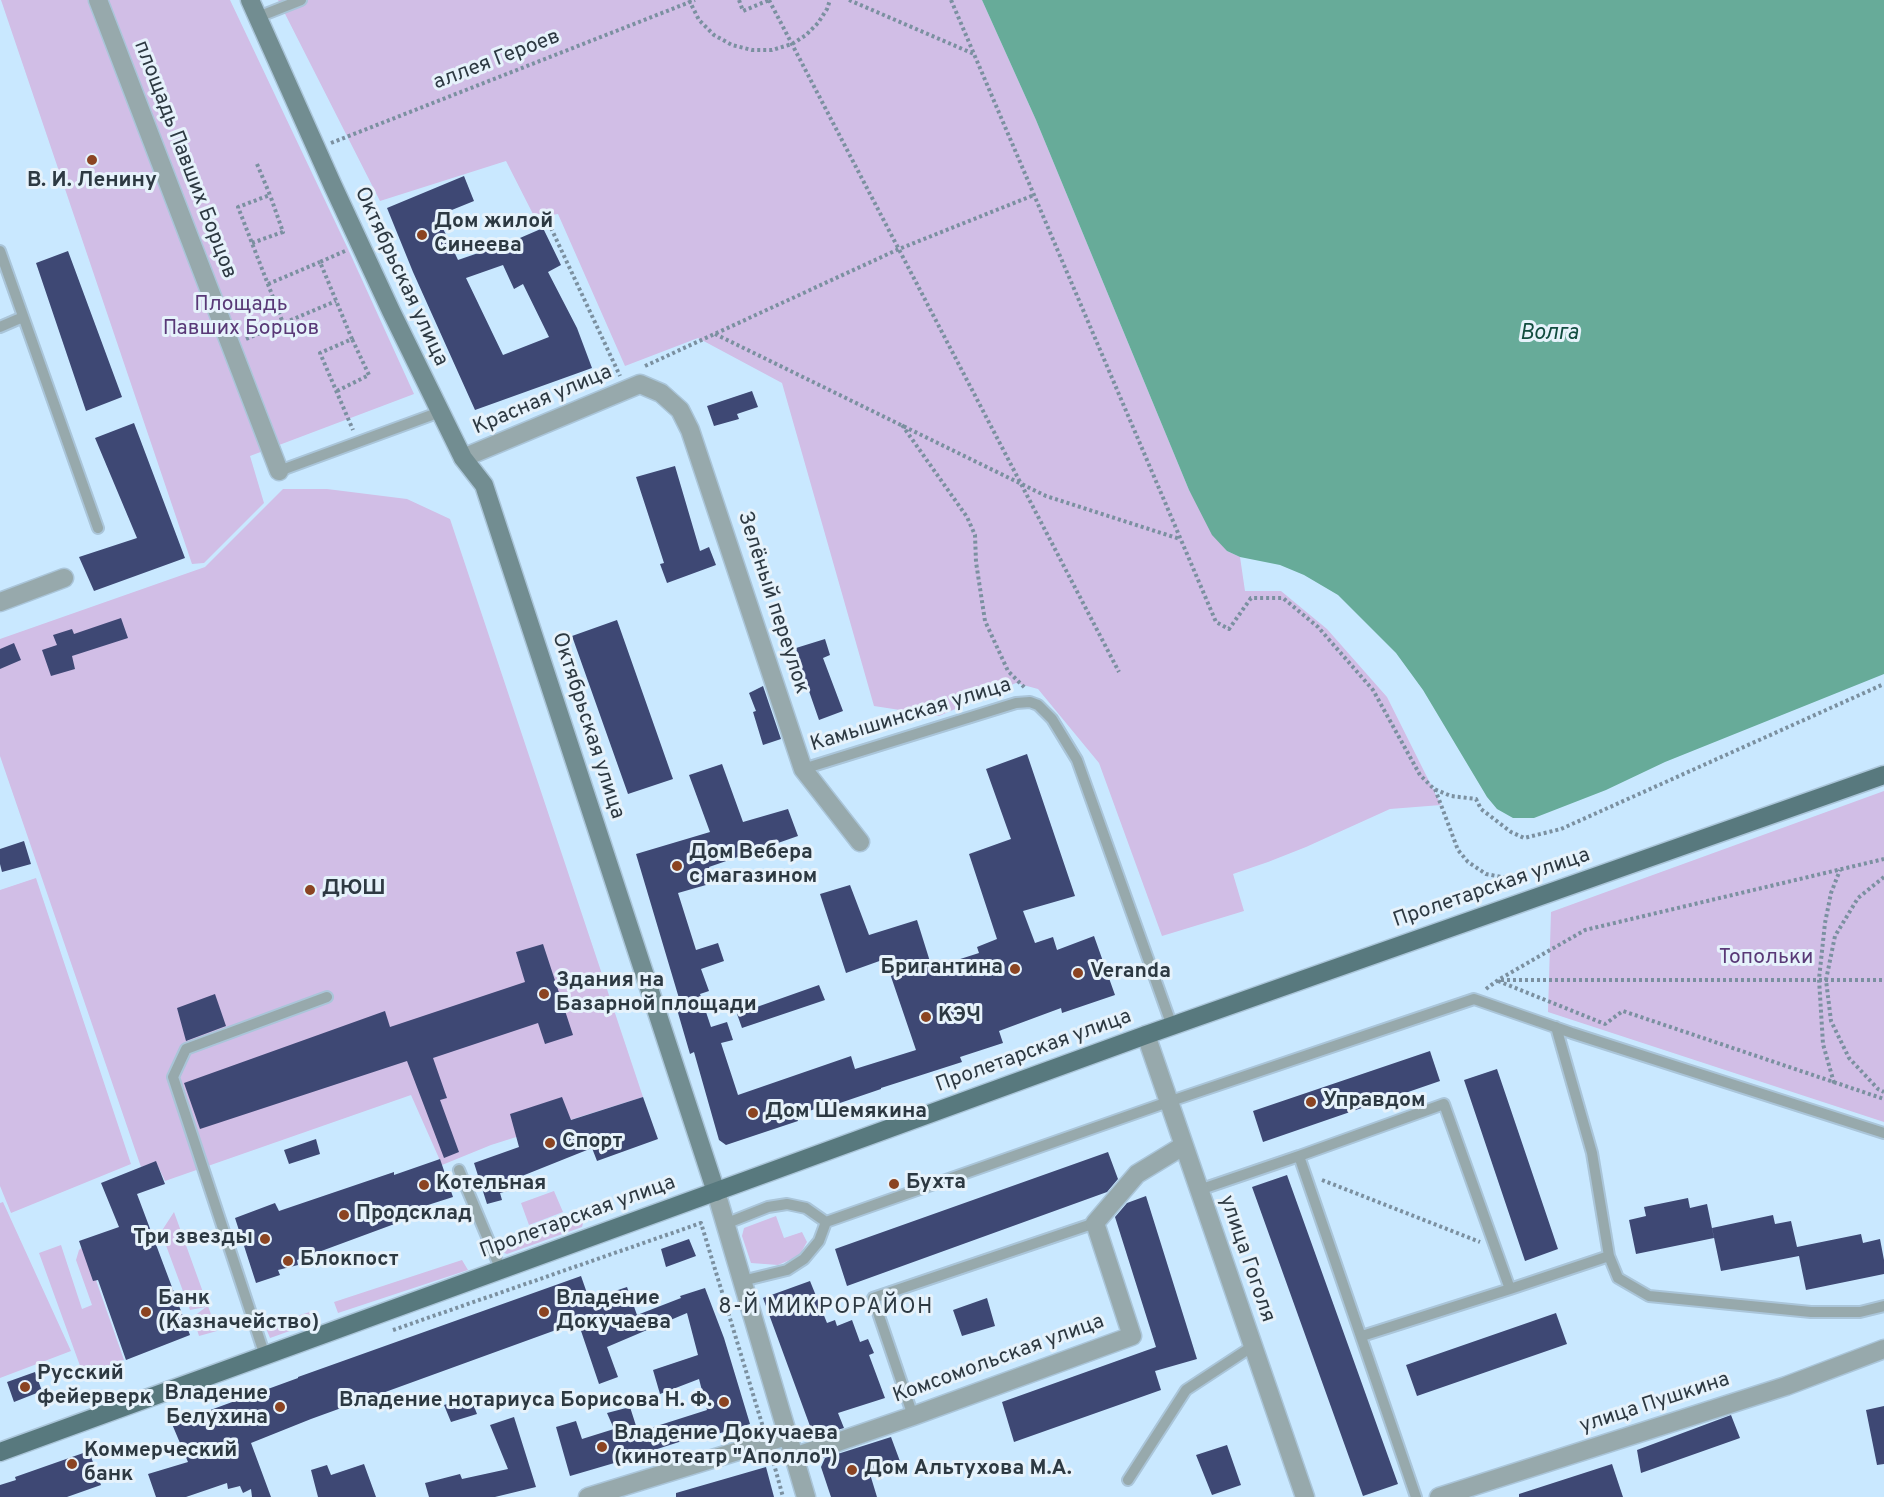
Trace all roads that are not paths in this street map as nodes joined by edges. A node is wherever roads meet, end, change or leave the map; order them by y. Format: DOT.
graph roads {
  1 [pos="98,0"];
  2 [pos="250,0"];
  3 [pos="301,0"];
  4 [pos="258,17"];
  5 [pos="0,251"];
  6 [pos="23,317"];
  7 [pos="0,327"];
  8 [pos="636,381"];
  9 [pos="440,412"];
  10 [pos="463,458"];
  11 [pos="279,471"];
  12 [pos="98,528"];
  13 [pos="64,578"];
  14 [pos="0,602"];
  15 [pos="803,769"];
  16 [pos="1884,776"];
  17 [pos="860,842"];
  18 [pos="327,997"];
  19 [pos="1172,1026"];
  20 [pos="1556,1027"];
  21 [pos="1146,1035"];
  22 [pos="1168,1102"];
  23 [pos="1884,1133"];
  24 [pos="1183,1146"];
  25 [pos="1299,1156"];
  26 [pos="459,1170"];
  27 [pos="1199,1190"];
  28 [pos="716,1192"];
  29 [pos="826,1222"];
  30 [pos="1095,1223"];
  31 [pos="725,1224"];
  32 [pos="1609,1256"];
  33 [pos="501,1270"];
  34 [pos="742,1281"];
  35 [pos="1510,1289"];
  36 [pos="1884,1306"];
  37 [pos="1362,1336"];
  38 [pos="1252,1346"];
  39 [pos="1884,1349"];
  40 [pos="265,1356"];
  41 [pos="913,1416"];
  42 [pos="787,1436"];
  43 [pos="0,1452"];
  44 [pos="794,1457"];
  45 [pos="1128,1480"];
  46 [pos="588,1497"];
  47 [pos="806,1497"];
  48 [pos="1305,1497"];
  49 [pos="1416,1497"];
  50 [pos="1439,1497"];
  1 -- 11 [label="street, площадь Павших Борцов"];
  2 -- 4 [label="street, Октябрьская улица"];
  3 -- 4 [label="lane"];
  4 -- 9 [label="street, Октябрьская улица"];
  5 -- 6 [label="lane"];
  6 -- 7 [label="lane"];
  6 -- 12 [label="lane"];
  8 -- 10 [label="street, Красная улица"];
  8 -- 15 [label="street, Зелёный переулок"];
  9 -- 10 [label="street, Октябрьская улица"];
  9 -- 11 [label="lane"];
  10 -- 28 [label="street, Октябрьская улица"];
  13 -- 14 [label="street"];
  15 -- 17 [label="street, Зелёный переулок"];
  15 -- 19 [label="lane, Камышинская улица"];
  16 -- 19 [label="main road, Пролетарская улица"];
  18 -- 40 [label="lane"];
  19 -- 21 [label="main road, Пролетарская улица"];
  20 -- 22 [label="lane"];
  20 -- 23 [label="lane"];
  20 -- 32 [label="lane"];
  21 -- 22 [label="street, улица Гоголя"];
  21 -- 28 [label="main road, Пролетарская улица"];
  22 -- 24 [label="street, улица Гоголя"];
  22 -- 29 [label="lane"];
  24 -- 27 [label="street, улица Гоголя"];
  24 -- 30 [label="street"];
  25 -- 27 [label="lane"];
  25 -- 35 [label="lane"];
  25 -- 37 [label="lane"];
  26 -- 33 [label="lane"];
  27 -- 38 [label="street, улица Гоголя"];
  28 -- 31 [label="street, Октябрьская улица"];
  28 -- 33 [label="main road, Пролетарская улица"];
  29 -- 31 [label="lane"];
  29 -- 34 [label="lane"];
  30 -- 41 [label="street, Комсомольская улица"];
  30 -- 41 [label="lane"];
  31 -- 34 [label="street, Октябрьская улица"];
  32 -- 35 [label="lane"];
  32 -- 36 [label="lane"];
  33 -- 40 [label="main road, Пролетарская улица"];
  34 -- 42 [label="street, Октябрьская улица"];
  35 -- 37 [label="lane"];
  37 -- 49 [label="lane"];
  38 -- 45 [label="lane"];
  38 -- 48 [label="street, улица Гоголя"];
  39 -- 50 [label="street, улица Пушкина"];
  40 -- 43 [label="main road, Пролетарская улица"];
  41 -- 44 [label="street, Комсомольская улица"];
  42 -- 44 [label="street, Октябрьская улица"];
  42 -- 46 [label="street"];
  44 -- 47 [label="street, Октябрьская улица"];
}
